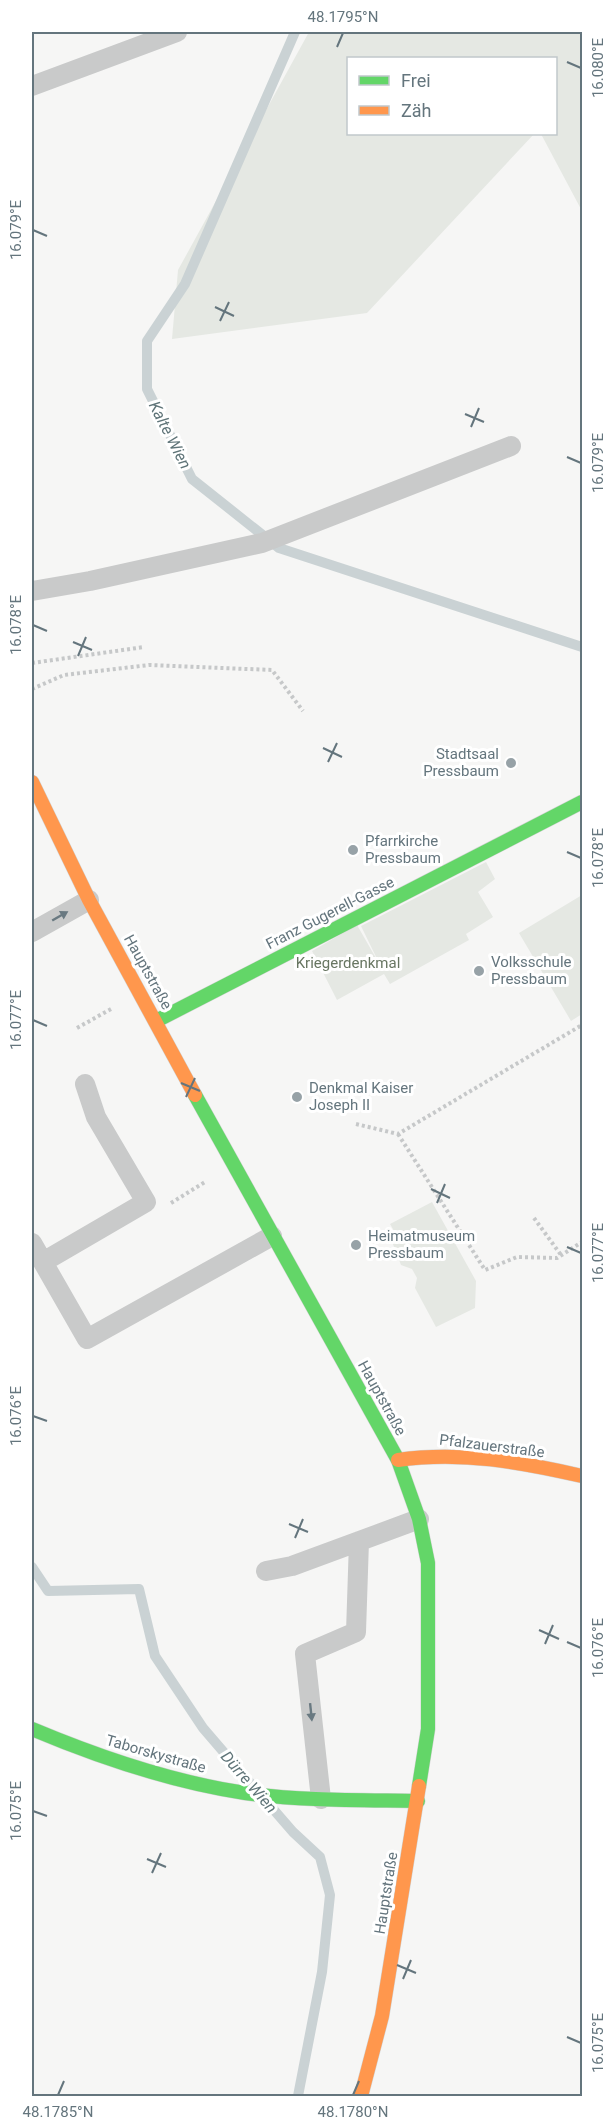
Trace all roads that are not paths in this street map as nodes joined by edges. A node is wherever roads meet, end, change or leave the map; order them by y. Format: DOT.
graph roads {
  1 [pos="177,32"];
  2 [pos="32,86"];
  3 [pos="511,446"];
  4 [pos="32,591"];
  5 [pos="32,782"];
  6 [pos="582,802"];
  7 [pos="89,900"];
  8 [pos="32,932"];
  9 [pos="156,1021"];
  10 [pos="86,1084"];
  11 [pos="272,1236"];
  12 [pos="32,1243"];
  13 [pos="43,1262"];
  14 [pos="398,1460"];
  15 [pos="582,1476"];
  16 [pos="419,1520"];
  17 [pos="359,1541"];
  18 [pos="266,1571"];
  19 [pos="32,1729"];
  20 [pos="321,1799"];
  21 [pos="418,1801"];
  22 [pos="361,2097"];
  1 -- 2 [label="lane"];
  3 -- 4 [label="lane"];
  5 -- 7 [label="main road, Hauptstraße"];
  6 -- 9 [label="main road, Franz Gugerell-Gasse"];
  8 -- 7 [label="lane, one-way"];
  7 -- 9 [label="main road, Hauptstraße"];
  9 -- 11 [label="main road, Hauptstraße"];
  10 -- 13 [label="lane"];
  11 -- 13 [label="lane"];
  11 -- 14 [label="main road, Hauptstraße"];
  12 -- 13 [label="lane"];
  14 -- 15 [label="main road, Pfalzauerstraße"];
  14 -- 16 [label="main road, Hauptstraße"];
  16 -- 17 [label="lane"];
  16 -- 21 [label="main road, Hauptstraße"];
  17 -- 18 [label="lane"];
  17 -- 20 [label="lane, one-way"];
  19 -- 20 [label="main road, Taborskystraße"];
  20 -- 21 [label="main road, Taborskystraße"];
  21 -- 22 [label="main road, Hauptstraße"];
}
